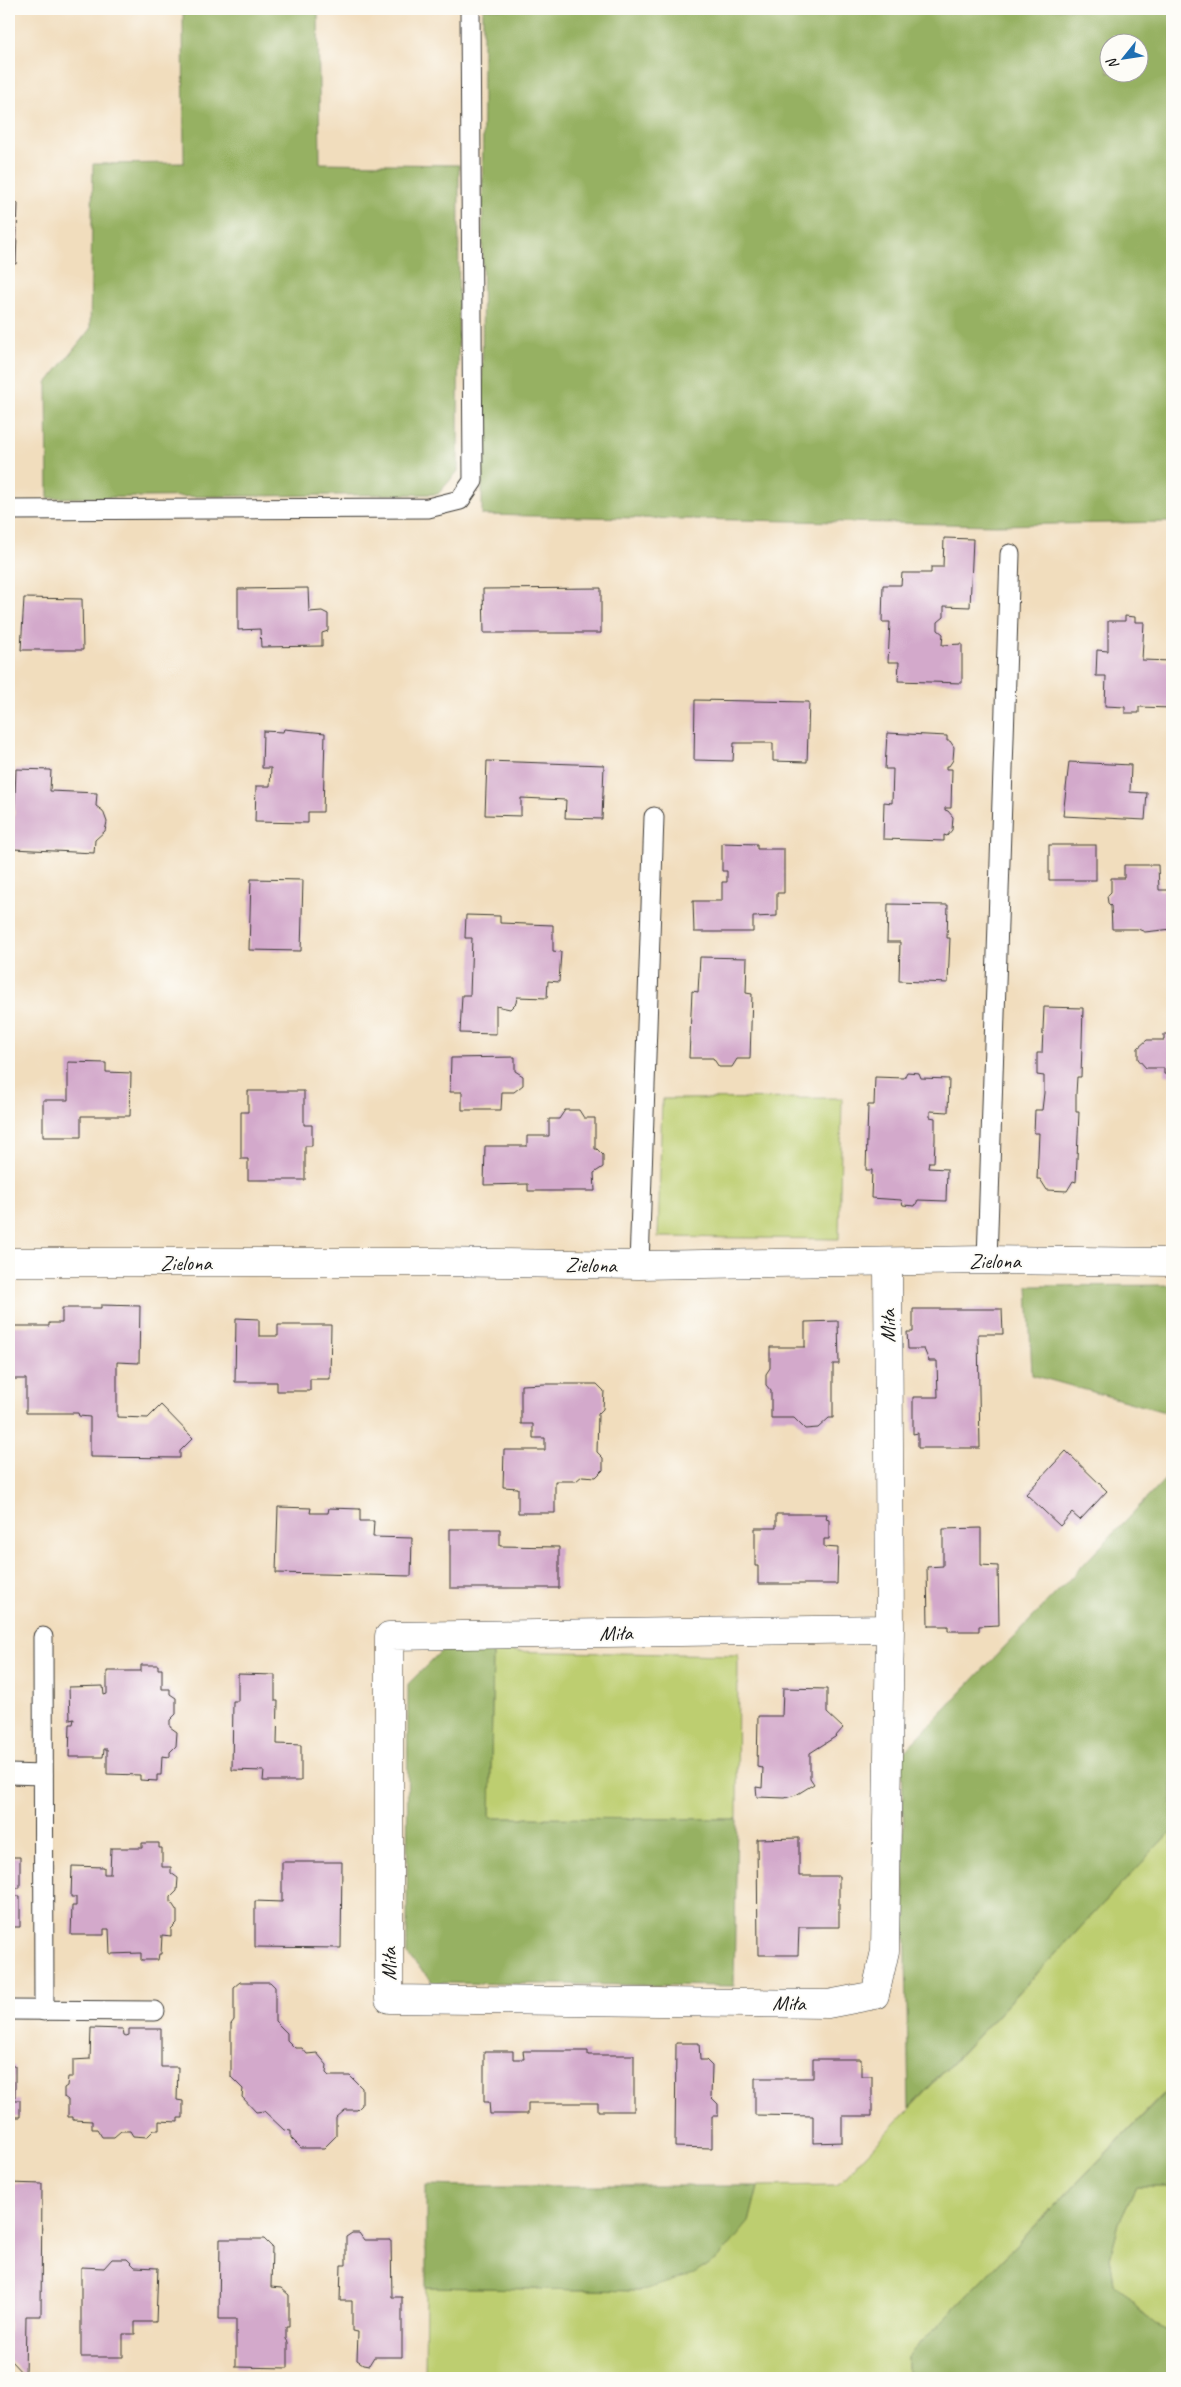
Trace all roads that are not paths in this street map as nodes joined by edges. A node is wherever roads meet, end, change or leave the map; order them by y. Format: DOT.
graph roads {
  1 [pos="470,9"];
  2 [pos="9,510"];
  3 [pos="1010,554"];
  4 [pos="654,817"];
  5 [pos="988,1260"];
  6 [pos="9,1262"];
  7 [pos="1172,1262"];
  8 [pos="888,1263"];
  9 [pos="639,1265"];
  10 [pos="890,1629"];
  11 [pos="43,1638"];
  12 [pos="9,1774"];
  13 [pos="43,1775"];
  14 [pos="9,2010"];
  15 [pos="44,2011"];
  16 [pos="155,2011"];
  1 -- 2 [label="lane"];
  3 -- 5 [label="lane"];
  4 -- 9 [label="lane"];
  5 -- 7 [label="street, Zielona"];
  5 -- 8 [label="street, Zielona"];
  6 -- 9 [label="street, Zielona"];
  8 -- 9 [label="street, Zielona"];
  8 -- 10 [label="street, Miła"];
  10 -- 10 [label="street, Miła"];
  11 -- 13 [label="lane"];
  12 -- 13 [label="lane"];
  13 -- 15 [label="lane"];
  14 -- 15 [label="lane"];
  15 -- 16 [label="lane"];
}
